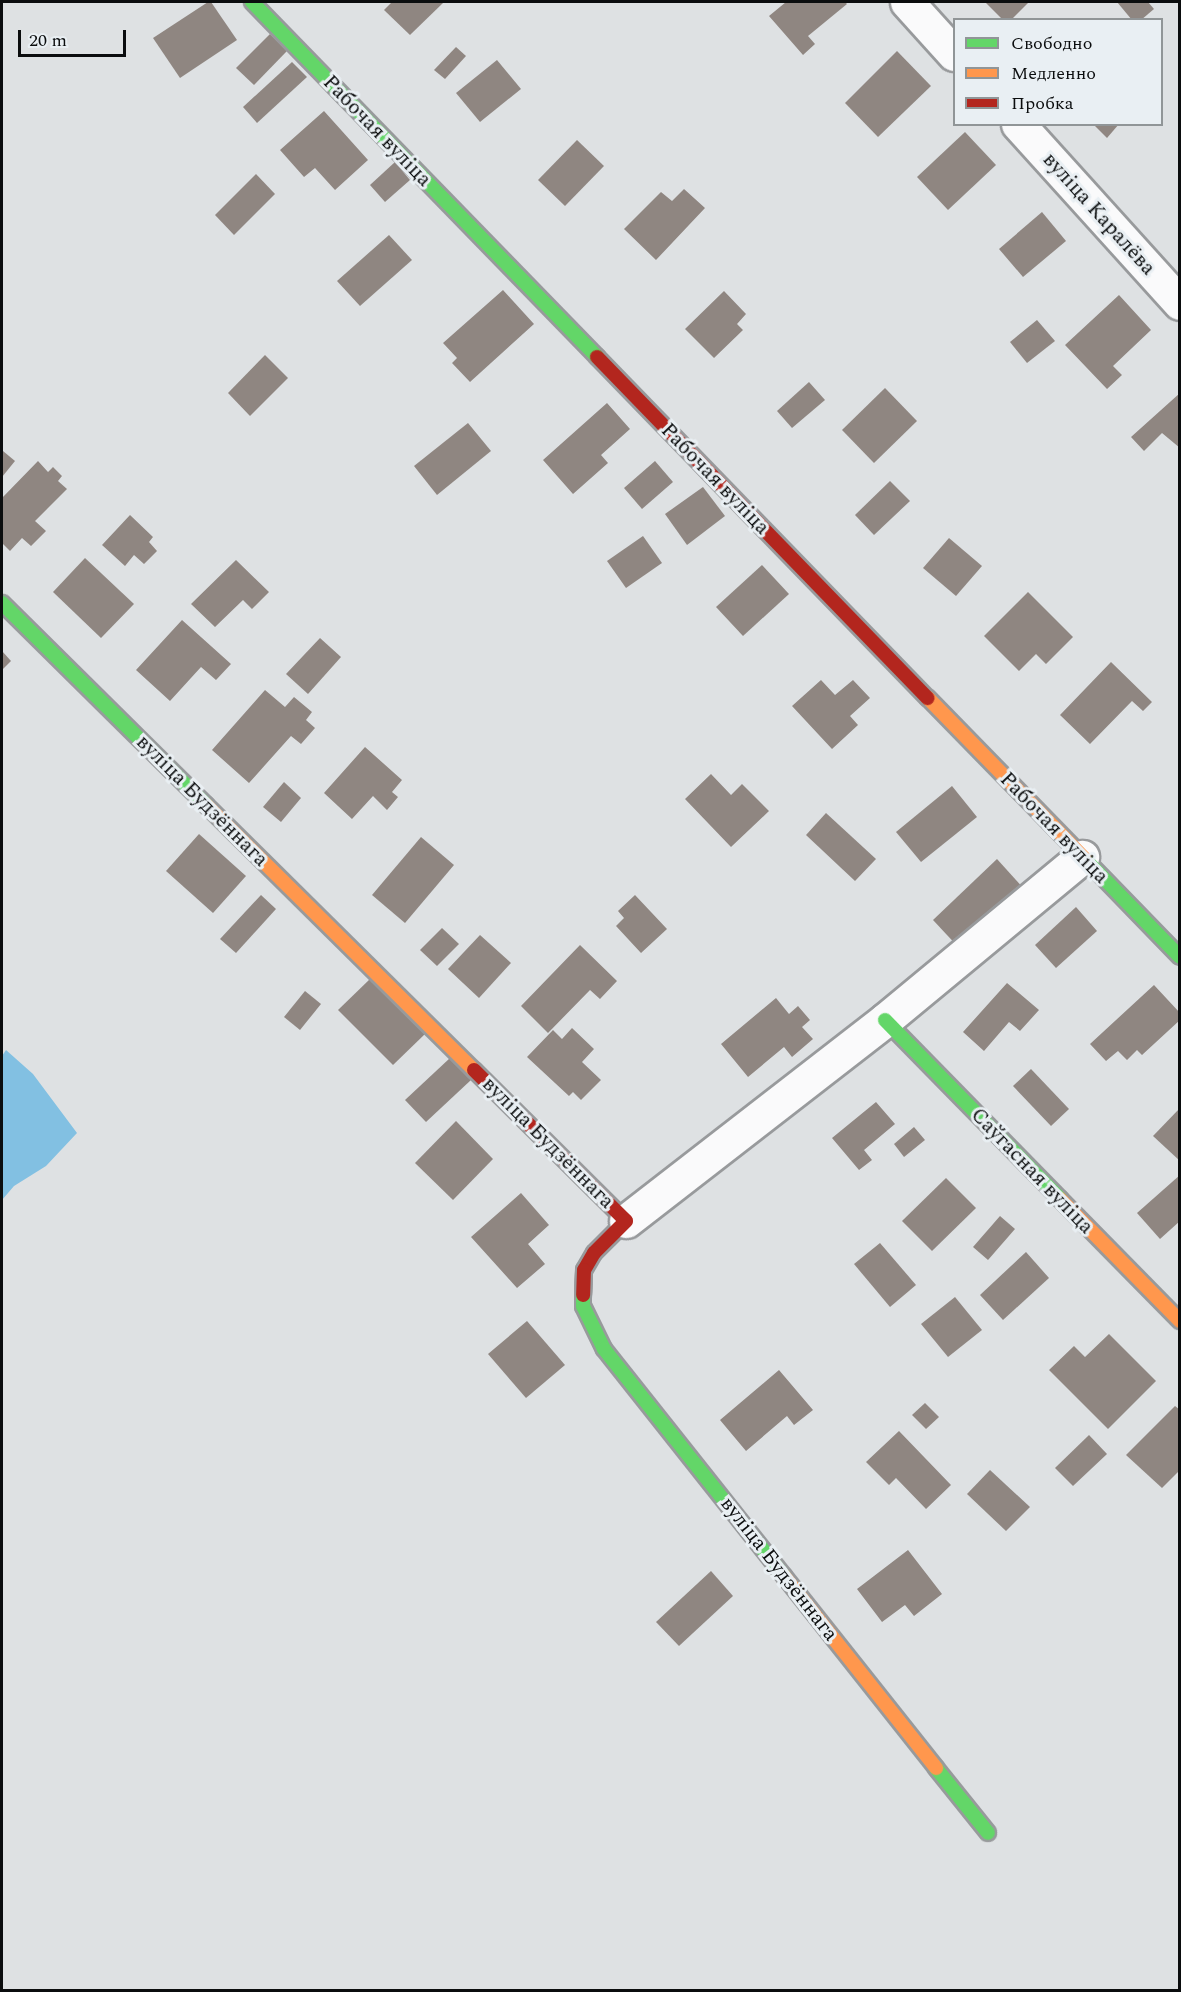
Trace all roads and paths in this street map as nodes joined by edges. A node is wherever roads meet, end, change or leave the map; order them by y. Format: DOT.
graph roads {
  1 [pos="252,2"];
  2 [pos="907,2"];
  3 [pos="953,53"];
  4 [pos="1020,126"];
  5 [pos="1179,303"];
  6 [pos="2,603"];
  7 [pos="1082,857"];
  8 [pos="1179,957"];
  9 [pos="885,1020"];
  10 [pos="626,1221"];
  11 [pos="1179,1321"];
  12 [pos="988,1833"];
  1 -- 7 [label="street, Рабочая вуліца"];
  2 -- 3 [label="street"];
  4 -- 5 [label="street, вуліца Каралёва"];
  6 -- 10 [label="street, вуліца Будзённага"];
  7 -- 8 [label="street, Рабочая вуліца"];
  7 -- 9 [label="street"];
  9 -- 10 [label="street"];
  9 -- 11 [label="street, Саўгасная вуліца"];
  10 -- 12 [label="street, вуліца Будзённага"];
}
